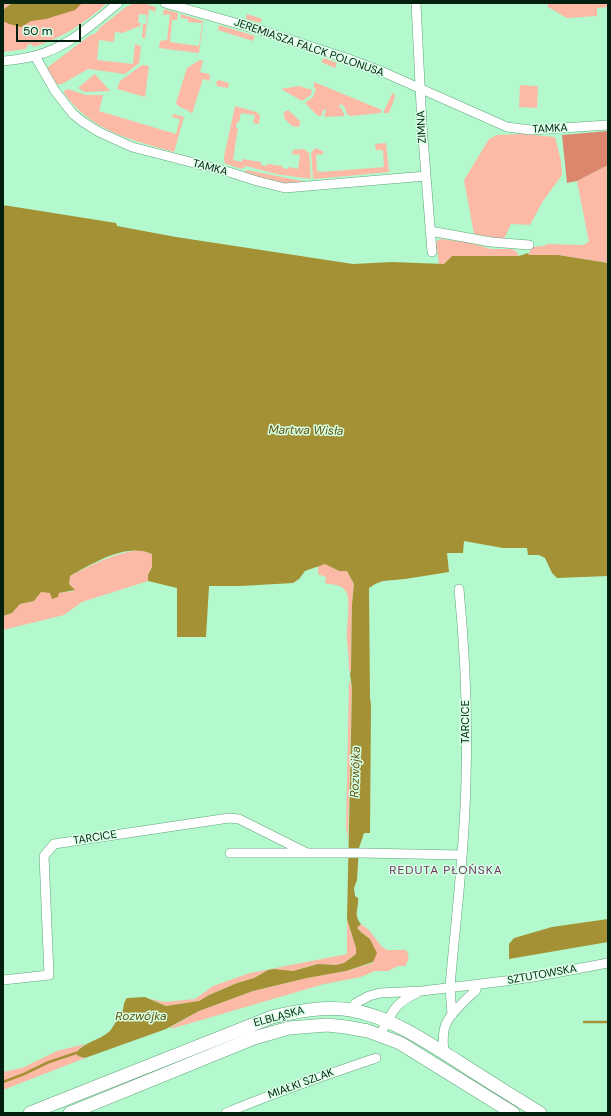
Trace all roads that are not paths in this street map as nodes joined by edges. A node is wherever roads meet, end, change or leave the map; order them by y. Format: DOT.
graph roads {
  1 [pos="118,3"];
  2 [pos="165,3"];
  3 [pos="416,3"];
  4 [pos="35,56"];
  5 [pos="3,61"];
  6 [pos="420,89"];
  7 [pos="493,121"];
  8 [pos="608,124"];
  9 [pos="426,176"];
  10 [pos="430,231"];
  11 [pos="529,245"];
  12 [pos="432,252"];
  13 [pos="459,589"];
  14 [pos="230,853"];
  15 [pos="307,853"];
  16 [pos="462,855"];
  17 [pos="608,963"];
  18 [pos="3,980"];
  19 [pos="477,984"];
  20 [pos="450,988"];
  21 [pos="422,991"];
  22 [pos="350,1010"];
  23 [pos="452,1015"];
  24 [pos="387,1021"];
  25 [pos="380,1035"];
  26 [pos="444,1053"];
  27 [pos="376,1058"];
  28 [pos="30,1113"];
  29 [pos="70,1113"];
  30 [pos="226,1113"];
  31 [pos="514,1113"];
  32 [pos="540,1113"];
  1 -- 4 [label="street"];
  2 -- 6 [label="street, JEREMIASZA FALCK POLONUSA"];
  3 -- 6 [label="street, ZIMNA"];
  4 -- 5 [label="street"];
  4 -- 9 [label="street, TAMKA"];
  6 -- 7 [label="street, JEREMIASZA FALCK POLONUSA"];
  6 -- 9 [label="street, ZIMNA"];
  7 -- 8 [label="street, TAMKA"];
  9 -- 10 [label="street, ZIMNA"];
  10 -- 11 [label="street"];
  10 -- 12 [label="street, ZIMNA"];
  13 -- 16 [label="street, TARCICE"];
  14 -- 15 [label="street, TARCICE"];
  15 -- 16 [label="street, TARCICE"];
  15 -- 18 [label="street, TARCICE"];
  16 -- 20 [label="street, TARCICE"];
  17 -- 19 [label="street, SZTUTOWSKA"];
  19 -- 20 [label="street, SZTUTOWSKA"];
  19 -- 23 [label="street"];
  20 -- 21 [label="street, SZTUTOWSKA"];
  20 -- 23 [label="street, TARCICE"];
  21 -- 22 [label="street, SZTUTOWSKA"];
  21 -- 24 [label="street, SZTUTOWSKA"];
  22 -- 24 [label="main road, ELBLĄSKA"];
  22 -- 28 [label="main road, ELBLĄSKA"];
  23 -- 26 [label="street"];
  24 -- 25 [label="street, SZTUTOWSKA"];
  24 -- 26 [label="main road, ELBLĄSKA"];
  25 -- 29 [label="main road, ELBLĄSKA"];
  25 -- 31 [label="main road, ELBLĄSKA"];
  26 -- 32 [label="main road, ELBLĄSKA"];
  27 -- 30 [label="street, MIAŁKI SZLAK"];
}
